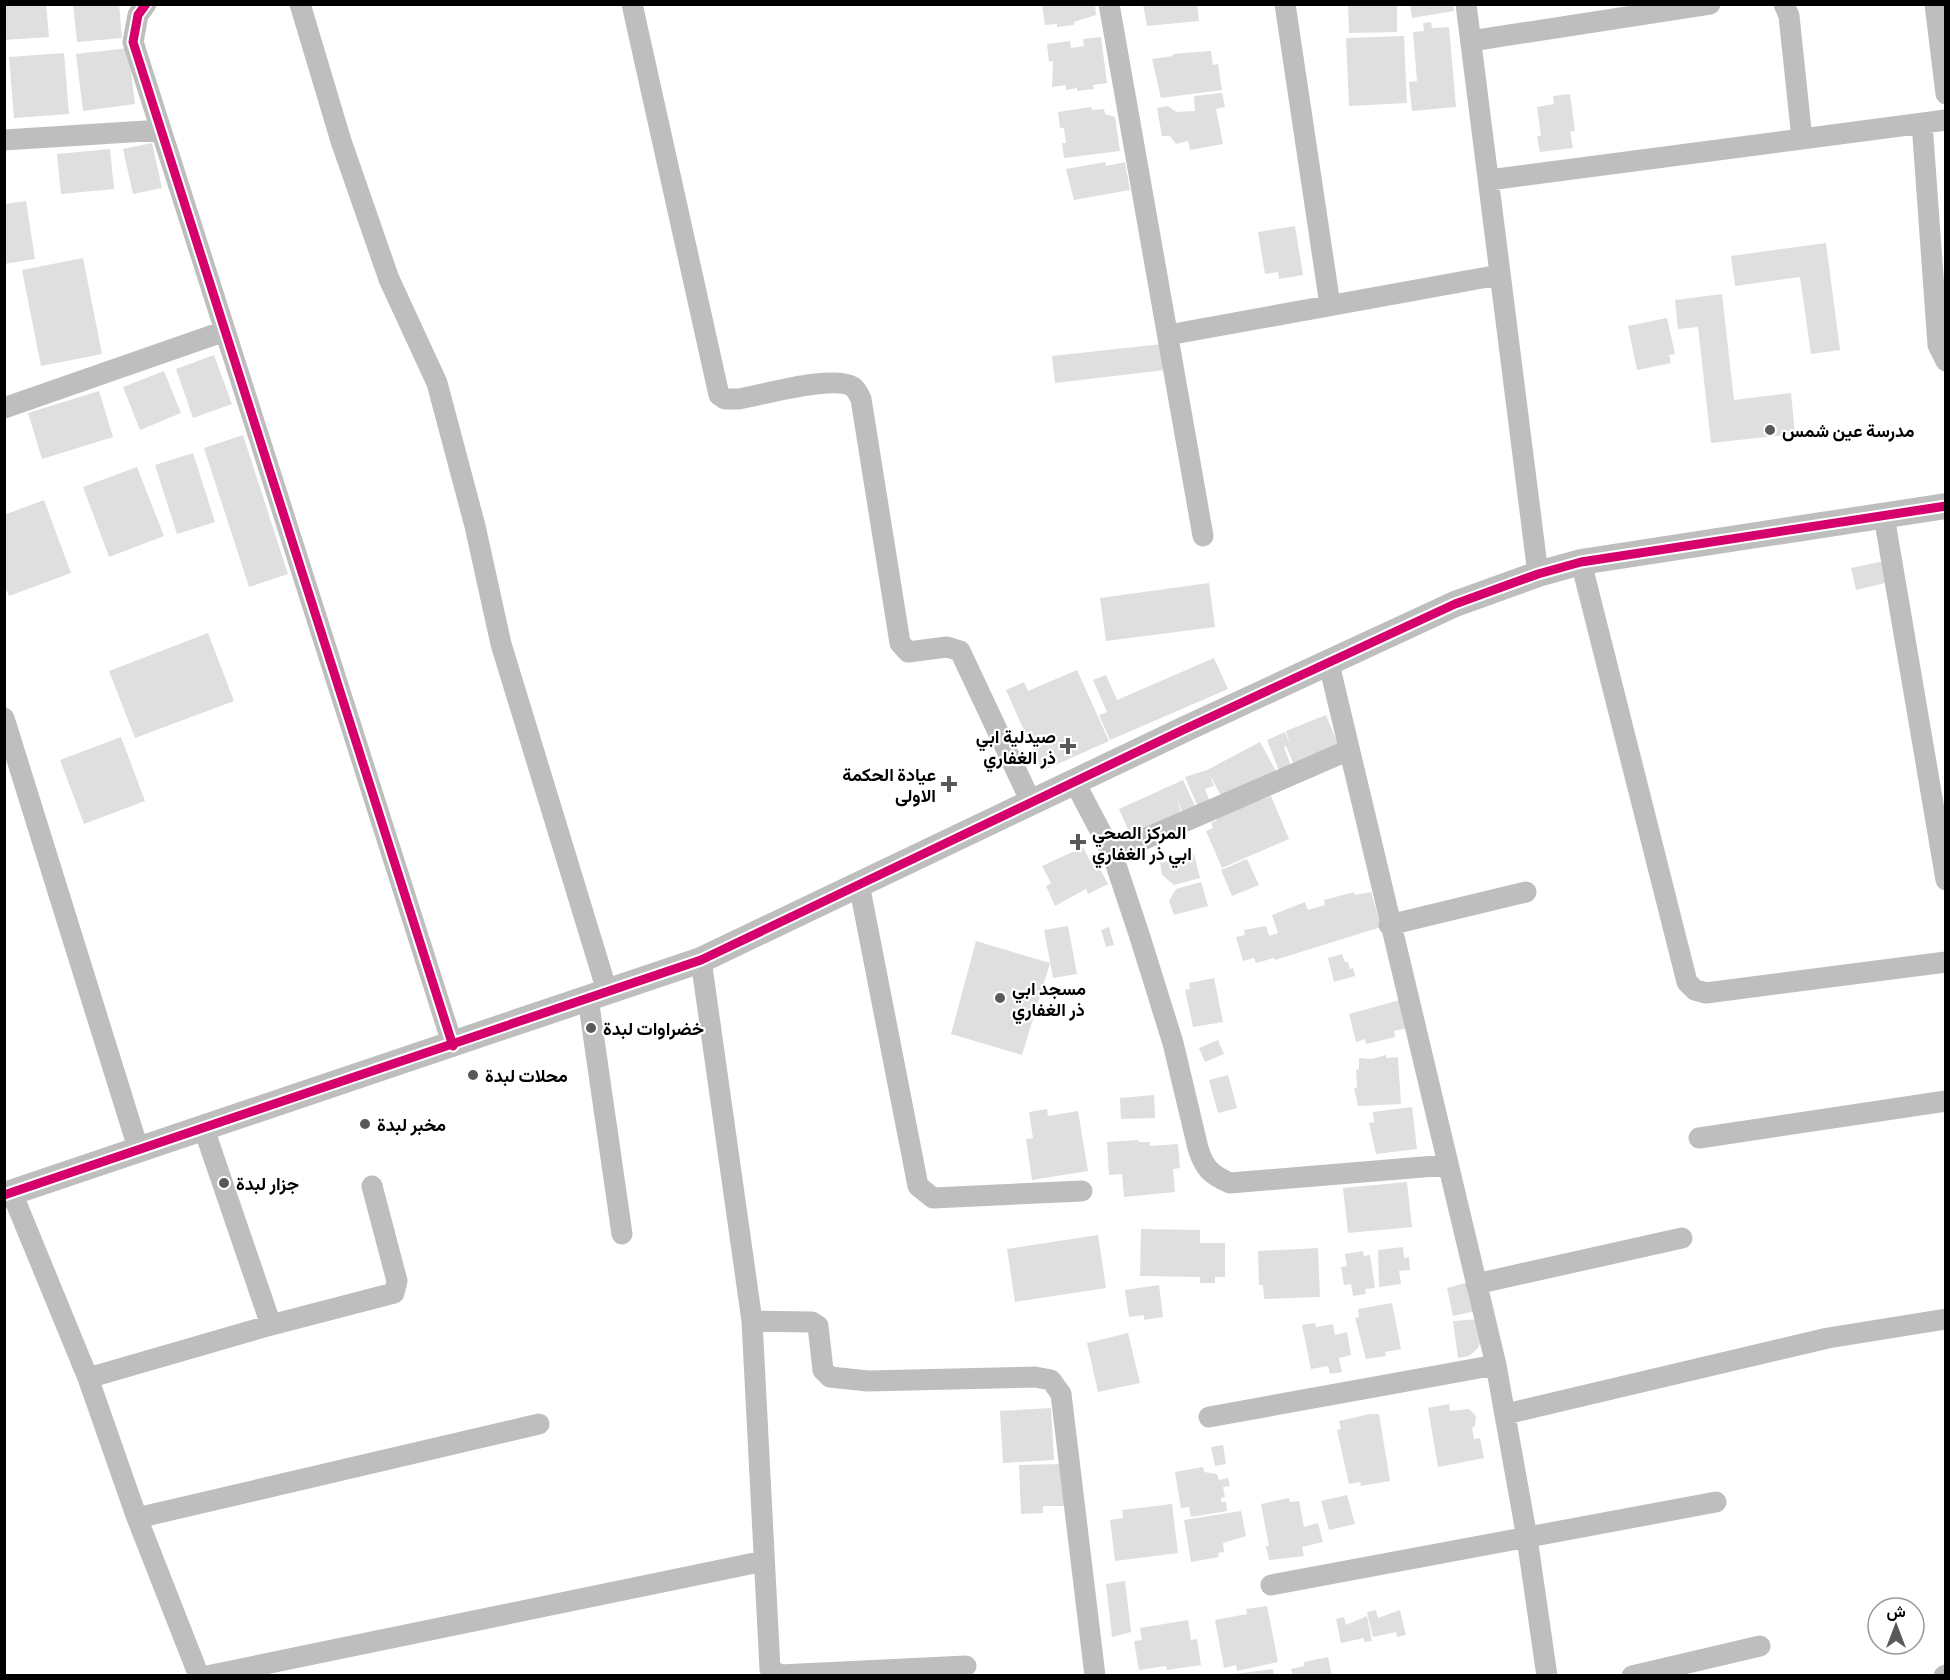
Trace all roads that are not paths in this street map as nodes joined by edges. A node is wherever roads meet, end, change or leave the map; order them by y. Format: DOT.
graph roads {
  1 [pos="146,4"];
  2 [pos="300,4"];
  3 [pos="632,4"];
  4 [pos="1109,4"];
  5 [pos="1285,4"];
  6 [pos="1466,4"];
  7 [pos="1710,4"];
  8 [pos="1784,4"];
  9 [pos="1935,4"];
  10 [pos="1471,41"];
  11 [pos="1946,94"];
  12 [pos="1946,120"];
  13 [pos="1922,123"];
  14 [pos="161,130"];
  15 [pos="1802,139"];
  16 [pos="4,140"];
  17 [pos="1489,180"];
  18 [pos="1499,274"];
  19 [pos="1330,304"];
  20 [pos="225,331"];
  21 [pos="1168,335"];
  22 [pos="1946,361"];
  23 [pos="4,408"];
  24 [pos="1946,506"];
  25 [pos="1884,516"];
  26 [pos="1203,536"];
  27 [pos="1581,562"];
  28 [pos="1538,574"];
  29 [pos="1329,664"];
  30 [pos="4,718"];
  31 [pos="1349,750"];
  32 [pos="1074,781"];
  33 [pos="1030,802"];
  34 [pos="1940,805"];
  35 [pos="1112,853"];
  36 [pos="1946,880"];
  37 [pos="859,884"];
  38 [pos="1526,892"];
  39 [pos="1389,925"];
  40 [pos="701,960"];
  41 [pos="1946,962"];
  42 [pos="598,994"];
  43 [pos="453,1046"];
  44 [pos="1946,1101"];
  45 [pos="203,1126"];
  46 [pos="1699,1138"];
  47 [pos="138,1148"];
  48 [pos="1447,1164"];
  49 [pos="372,1186"];
  50 [pos="1082,1191"];
  51 [pos="8,1194"];
  52 [pos="622,1234"];
  53 [pos="1682,1238"];
  54 [pos="1476,1284"];
  55 [pos="1946,1319"];
  56 [pos="752,1321"];
  57 [pos="271,1325"];
  58 [pos="1496,1365"];
  59 [pos="88,1378"];
  60 [pos="1506,1414"];
  61 [pos="1209,1417"];
  62 [pos="539,1424"];
  63 [pos="1716,1502"];
  64 [pos="137,1518"];
  65 [pos="1527,1538"];
  66 [pos="764,1561"];
  67 [pos="1271,1585"];
  68 [pos="1760,1646"];
  69 [pos="966,1666"];
  70 [pos="199,1676"];
  71 [pos="207,1676"];
  72 [pos="1095,1676"];
  73 [pos="1547,1676"];
  74 [pos="1632,1676"];
  1 -- 14 [label="street"];
  2 -- 42 [label="street"];
  3 -- 33 [label="street"];
  4 -- 21 [label="street"];
  5 -- 19 [label="street"];
  6 -- 10 [label="street"];
  7 -- 10 [label="street"];
  8 -- 15 [label="street"];
  9 -- 11 [label="street"];
  10 -- 17 [label="street"];
  12 -- 13 [label="street"];
  13 -- 15 [label="street"];
  13 -- 22 [label="street"];
  14 -- 16 [label="street"];
  14 -- 20 [label="street"];
  15 -- 17 [label="street"];
  17 -- 18 [label="street"];
  18 -- 19 [label="street"];
  18 -- 28 [label="street"];
  19 -- 21 [label="street"];
  20 -- 23 [label="street"];
  20 -- 43 [label="street"];
  21 -- 26 [label="street"];
  24 -- 25 [label="street"];
  25 -- 27 [label="street"];
  25 -- 34 [label="street"];
  27 -- 28 [label="street"];
  27 -- 41 [label="street"];
  28 -- 29 [label="street"];
  29 -- 31 [label="street"];
  29 -- 32 [label="street"];
  30 -- 47 [label="street"];
  31 -- 35 [label="street"];
  31 -- 39 [label="street"];
  32 -- 33 [label="street"];
  32 -- 35 [label="street"];
  33 -- 37 [label="street"];
  34 -- 36 [label="street"];
  35 -- 48 [label="street"];
  37 -- 40 [label="street"];
  37 -- 50 [label="street"];
  38 -- 39 [label="street"];
  39 -- 48 [label="street"];
  40 -- 42 [label="street"];
  40 -- 56 [label="street"];
  42 -- 43 [label="street"];
  42 -- 52 [label="street"];
  43 -- 45 [label="street"];
  44 -- 46 [label="street"];
  45 -- 47 [label="street"];
  45 -- 57 [label="street"];
  47 -- 51 [label="street"];
  48 -- 54 [label="street"];
  49 -- 57 [label="street"];
  51 -- 59 [label="street"];
  53 -- 54 [label="street"];
  54 -- 58 [label="street"];
  55 -- 60 [label="street"];
  56 -- 66 [label="street"];
  56 -- 72 [label="street"];
  57 -- 59 [label="street"];
  58 -- 60 [label="street"];
  58 -- 61 [label="street"];
  59 -- 64 [label="street"];
  60 -- 65 [label="street"];
  62 -- 64 [label="street"];
  63 -- 65 [label="street"];
  64 -- 70 [label="street"];
  65 -- 67 [label="street"];
  65 -- 73 [label="street"];
  66 -- 69 [label="street"];
  66 -- 71 [label="street"];
  68 -- 74 [label="street"];
}
